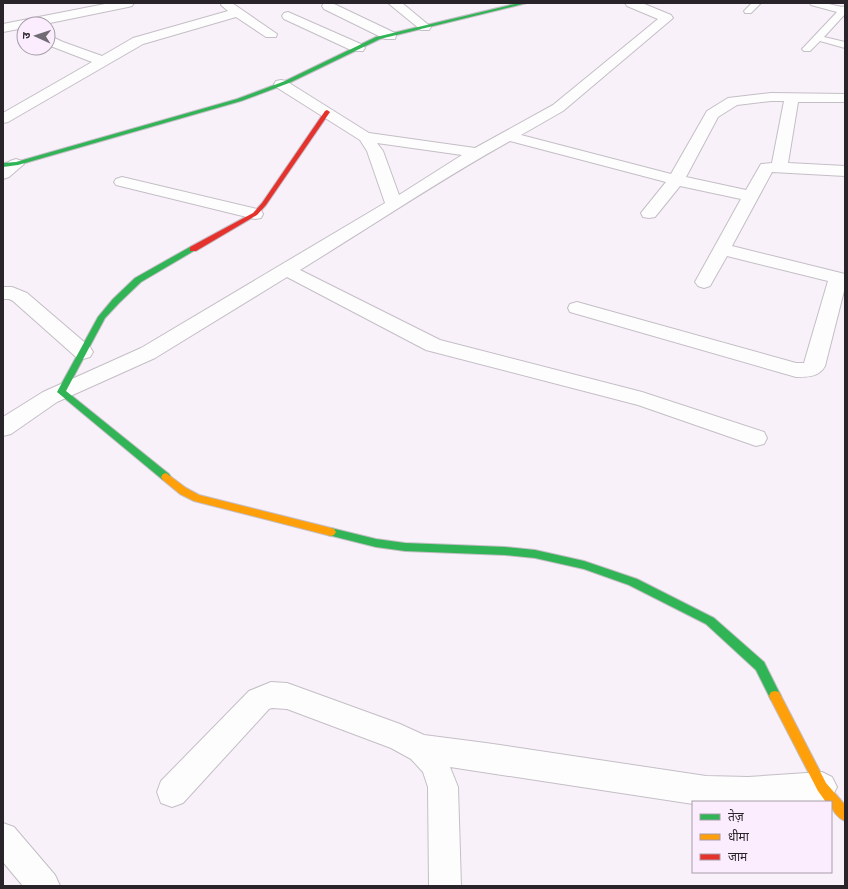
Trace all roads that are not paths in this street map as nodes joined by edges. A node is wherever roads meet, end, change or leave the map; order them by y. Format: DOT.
graph roads {
  1 [pos="128,3"];
  2 [pos="225,3"];
  3 [pos="394,3"];
  4 [pos="525,3"];
  5 [pos="631,3"];
  6 [pos="757,3"];
  7 [pos="814,3"];
  8 [pos="328,6"];
  9 [pos="844,10"];
  10 [pos="748,11"];
  11 [pos="239,12"];
  12 [pos="288,16"];
  13 [pos="56,18"];
  14 [pos="16,26"];
  15 [pos="425,27"];
  16 [pos="3,28"];
  17 [pos="272,34"];
  18 [pos="390,36"];
  19 [pos="818,38"];
  20 [pos="56,44"];
  21 [pos="845,45"];
  22 [pos="358,48"];
  23 [pos="807,48"];
  24 [pos="102,61"];
  25 [pos="281,84"];
  26 [pos="792,98"];
  27 [pos="845,98"];
  28 [pos="327,112"];
  29 [pos="3,120"];
  30 [pos="507,136"];
  31 [pos="365,137"];
  32 [pos="477,153"];
  33 [pos="9,165"];
  34 [pos="779,167"];
  35 [pos="845,171"];
  36 [pos="3,174"];
  37 [pos="676,180"];
  38 [pos="122,182"];
  39 [pos="751,196"];
  40 [pos="394,205"];
  41 [pos="649,213"];
  42 [pos="255,214"];
  43 [pos="722,249"];
  44 [pos="287,270"];
  45 [pos="842,279"];
  46 [pos="704,282"];
  47 [pos="3,293"];
  48 [pos="577,308"];
  49 [pos="83,352"];
  50 [pos="61,392"];
  51 [pos="3,428"];
  52 [pos="756,438"];
  53 [pos="421,749"];
  54 [pos="822,787"];
  55 [pos="172,792"];
  56 [pos="845,815"];
  57 [pos="3,838"];
  58 [pos="44,886"];
  59 [pos="445,886"];
  1 -- 13 [label="street"];
  2 -- 11 [label="street"];
  3 -- 15 [label="street"];
  4 -- 15 [label="street"];
  5 -- 30 [label="street"];
  6 -- 10 [label="lane"];
  7 -- 9 [label="lane"];
  8 -- 18 [label="street"];
  9 -- 19 [label="lane"];
  11 -- 17 [label="street"];
  11 -- 24 [label="street"];
  12 -- 22 [label="street"];
  14 -- 16 [label="street"];
  15 -- 18 [label="street"];
  18 -- 22 [label="street"];
  19 -- 21 [label="lane"];
  19 -- 23 [label="lane"];
  20 -- 24 [label="street"];
  22 -- 25 [label="street"];
  24 -- 29 [label="street"];
  25 -- 28 [label="street"];
  25 -- 33 [label="street"];
  26 -- 27 [label="street"];
  26 -- 34 [label="street"];
  26 -- 37 [label="street"];
  28 -- 31 [label="street"];
  28 -- 42 [label="street"];
  30 -- 32 [label="street"];
  30 -- 37 [label="street"];
  31 -- 32 [label="street"];
  31 -- 40 [label="street"];
  32 -- 40 [label="street"];
  33 -- 36 [label="street"];
  34 -- 35 [label="street"];
  34 -- 39 [label="street"];
  37 -- 39 [label="street"];
  37 -- 41 [label="street"];
  38 -- 42 [label="street"];
  39 -- 43 [label="street"];
  40 -- 44 [label="street"];
  42 -- 49 [label="street"];
  43 -- 45 [label="street"];
  43 -- 46 [label="street"];
  44 -- 50 [label="street"];
  44 -- 52 [label="street"];
  45 -- 48 [label="street"];
  47 -- 49 [label="street"];
  49 -- 50 [label="street"];
  50 -- 51 [label="street"];
  50 -- 54 [label="street"];
  53 -- 54 [label="street"];
  53 -- 55 [label="street"];
  53 -- 59 [label="street"];
  54 -- 56 [label="street"];
  57 -- 58 [label="street"];
}
